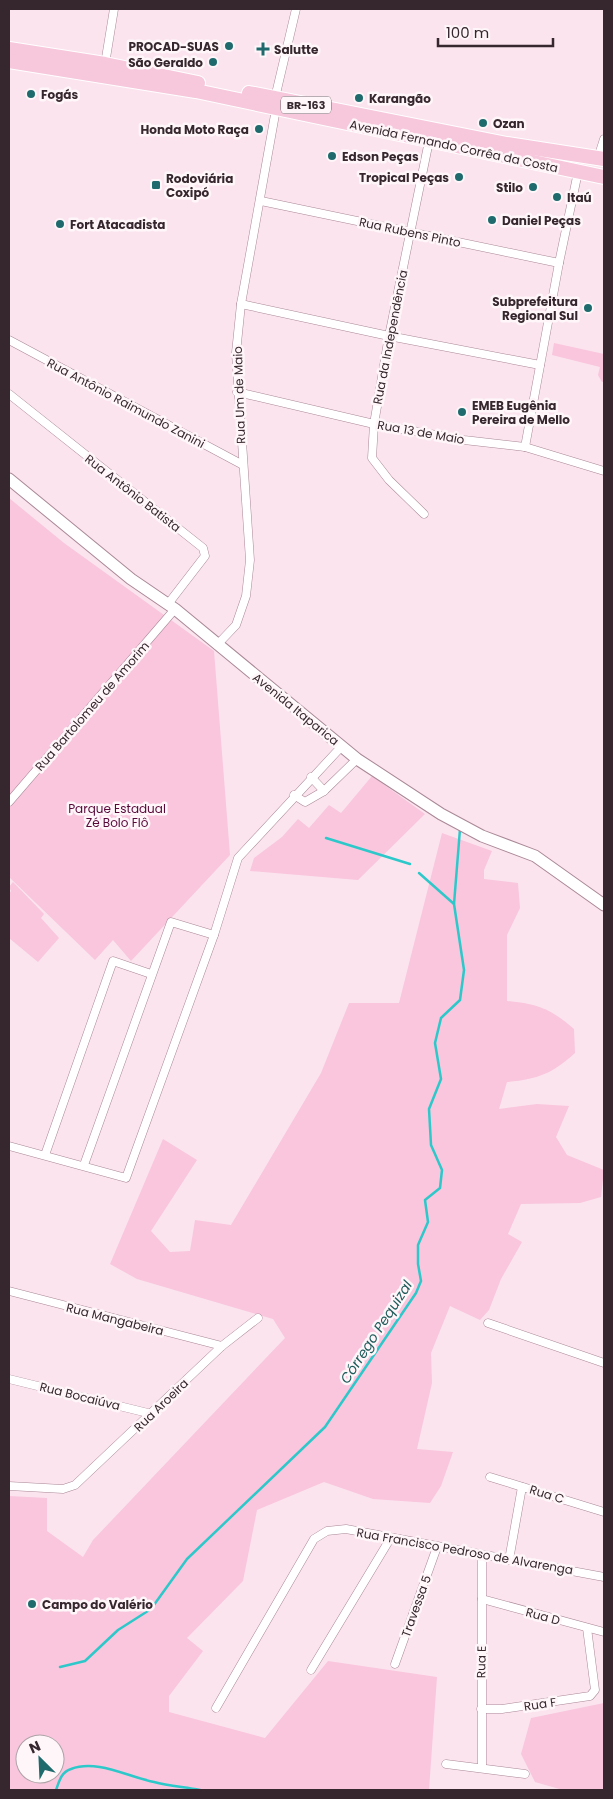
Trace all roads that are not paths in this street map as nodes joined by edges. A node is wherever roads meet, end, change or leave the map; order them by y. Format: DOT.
graph roads {
  1 [pos="114,9"];
  2 [pos="296,9"];
  3 [pos="9,49"];
  4 [pos="9,61"];
  5 [pos="105,64"];
  6 [pos="276,104"];
  7 [pos="604,139"];
  8 [pos="429,141"];
  9 [pos="601,159"];
  10 [pos="578,172"];
  11 [pos="604,177"];
  12 [pos="261,201"];
  13 [pos="410,232"];
  14 [pos="559,263"];
  15 [pos="242,304"];
  16 [pos="389,336"];
  17 [pos="9,340"];
  18 [pos="540,365"];
  19 [pos="237,392"];
  20 [pos="9,394"];
  21 [pos="374,424"];
  22 [pos="525,447"];
  23 [pos="243,465"];
  24 [pos="604,471"];
  25 [pos="9,479"];
  26 [pos="424,514"];
  27 [pos="171,607"];
  28 [pos="217,645"];
  29 [pos="342,746"];
  30 [pos="356,759"];
  31 [pos="311,777"];
  32 [pos="324,790"];
  33 [pos="294,795"];
  34 [pos="9,802"];
  35 [pos="604,905"];
  36 [pos="214,935"];
  37 [pos="151,974"];
  38 [pos="9,1146"];
  39 [pos="44,1155"];
  40 [pos="84,1166"];
  41 [pos="9,1291"];
  42 [pos="258,1318"];
  43 [pos="488,1323"];
  44 [pos="222,1346"];
  45 [pos="604,1363"];
  46 [pos="9,1379"];
  47 [pos="152,1414"];
  48 [pos="490,1477"];
  49 [pos="9,1486"];
  50 [pos="522,1487"];
  51 [pos="604,1512"];
  52 [pos="390,1539"];
  53 [pos="437,1547"];
  54 [pos="482,1555"];
  55 [pos="510,1560"];
  56 [pos="604,1577"];
  57 [pos="482,1599"];
  58 [pos="587,1628"];
  59 [pos="604,1632"];
  60 [pos="395,1664"];
  61 [pos="311,1670"];
  62 [pos="216,1708"];
  63 [pos="481,1709"];
  64 [pos="446,1764"];
  65 [pos="482,1768"];
  66 [pos="525,1774"];
  1 -- 5 [label="street"];
  2 -- 6 [label="street, Rua Um de Maio"];
  3 -- 5 [label="highway, Avenida Fernando Corrêa da Costa / BR-163"];
  4 -- 6 [label="highway, Avenida Fernando Corrêa da Costa / BR-163"];
  5 -- 6 [label="highway, Avenida Fernando Corrêa da Costa / BR-163"];
  6 -- 8 [label="highway, Avenida Fernando Corrêa da Costa / BR-163"];
  6 -- 9 [label="highway, Avenida Fernando Corrêa da Costa / BR-163"];
  6 -- 12 [label="street, Rua Um de Maio"];
  7 -- 9 [label="street"];
  8 -- 10 [label="highway, Avenida Fernando Corrêa da Costa / BR-163"];
  8 -- 13 [label="street, Rua da Independência"];
  10 -- 11 [label="highway, Avenida Fernando Corrêa da Costa / BR-163"];
  10 -- 14 [label="street"];
  12 -- 13 [label="street, Rua Rubens Pinto"];
  12 -- 15 [label="street, Rua Um de Maio"];
  13 -- 14 [label="street, Rua Rubens Pinto"];
  13 -- 16 [label="street, Rua da Independência"];
  14 -- 18 [label="street"];
  15 -- 16 [label="street"];
  15 -- 19 [label="street, Rua Um de Maio"];
  16 -- 18 [label="street"];
  16 -- 21 [label="street, Rua da Independência"];
  17 -- 23 [label="street, Rua Antônio Raimundo Zanini"];
  18 -- 22 [label="street"];
  19 -- 21 [label="street, Rua 13 de Maio"];
  19 -- 23 [label="street, Rua Um de Maio"];
  20 -- 27 [label="street, Rua Antônio Batista"];
  21 -- 22 [label="street, Rua 13 de Maio"];
  21 -- 26 [label="street, Rua da Independência"];
  22 -- 24 [label="street, Rua 13 de Maio"];
  23 -- 28 [label="street, Rua Um de Maio"];
  25 -- 27 [label="street, Avenida Itaparica"];
  27 -- 28 [label="street, Avenida Itaparica"];
  27 -- 34 [label="street, Rua Bartolomeu de Amorim"];
  28 -- 29 [label="street, Avenida Itaparica"];
  29 -- 30 [label="street, Avenida Itaparica"];
  29 -- 31 [label="street"];
  30 -- 32 [label="street"];
  30 -- 35 [label="street, Avenida Itaparica"];
  31 -- 32 [label="street"];
  31 -- 33 [label="street"];
  32 -- 33 [label="street"];
  33 -- 36 [label="street"];
  36 -- 37 [label="street"];
  36 -- 40 [label="street"];
  37 -- 39 [label="street"];
  37 -- 40 [label="street"];
  38 -- 39 [label="street"];
  39 -- 40 [label="street"];
  41 -- 44 [label="street, Rua Mangabeira"];
  42 -- 44 [label="street, Rua Aroeira"];
  43 -- 45 [label="street"];
  44 -- 47 [label="street, Rua Aroeira"];
  46 -- 47 [label="street, Rua Bocaiúva"];
  47 -- 49 [label="street, Rua Aroeira"];
  48 -- 50 [label="street, Rua C"];
  50 -- 51 [label="street, Rua C"];
  50 -- 55 [label="street"];
  52 -- 53 [label="street, Rua Francisco Pedroso de Alvarenga"];
  52 -- 61 [label="street"];
  52 -- 62 [label="street, Rua Francisco Pedroso de Alvarenga"];
  53 -- 54 [label="street, Rua Francisco Pedroso de Alvarenga"];
  53 -- 60 [label="street, Travessa 5"];
  54 -- 55 [label="street, Rua Francisco Pedroso de Alvarenga"];
  54 -- 57 [label="street, Rua E"];
  55 -- 56 [label="street, Rua Francisco Pedroso de Alvarenga"];
  57 -- 58 [label="street, Rua D"];
  57 -- 63 [label="street, Rua E"];
  58 -- 59 [label="street, Rua D"];
  58 -- 63 [label="street, Rua F"];
  63 -- 65 [label="street, Rua E"];
  64 -- 65 [label="street"];
  65 -- 66 [label="street"];
}
